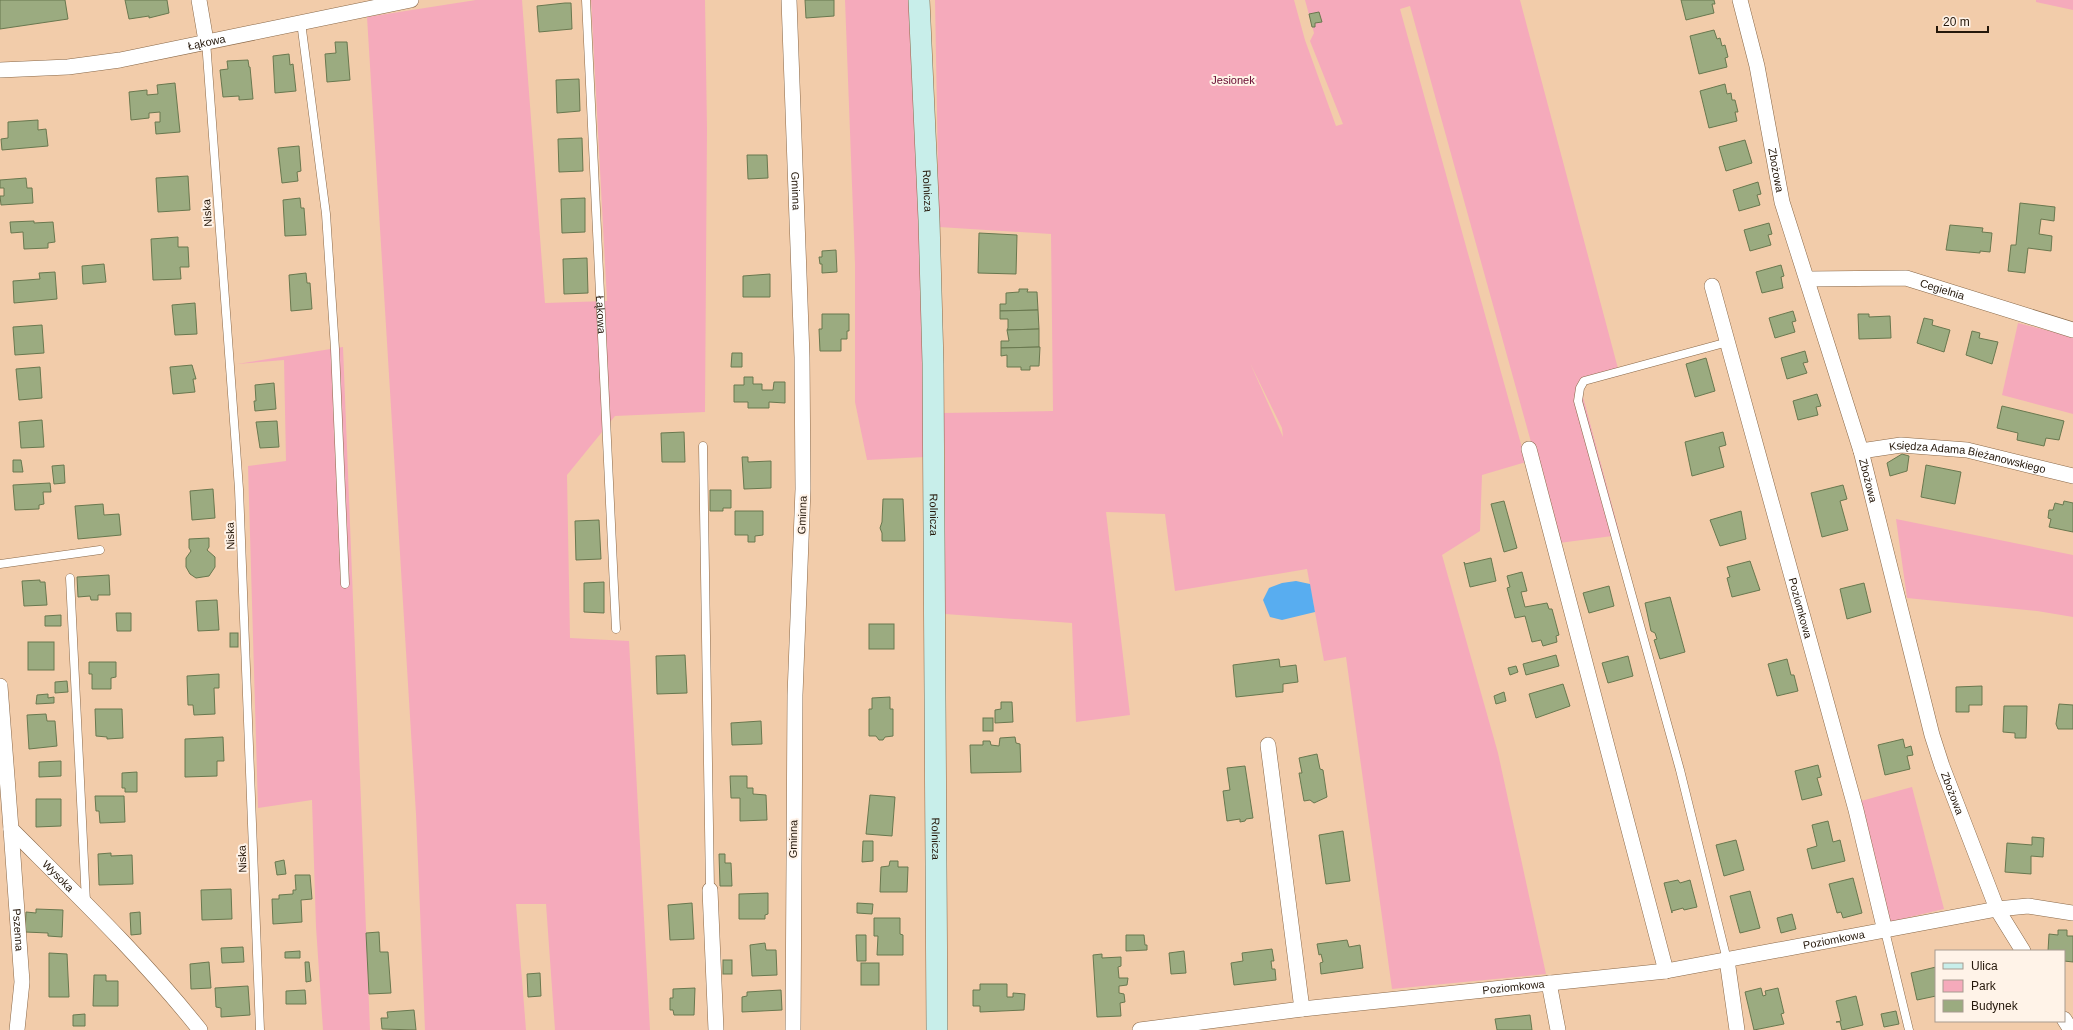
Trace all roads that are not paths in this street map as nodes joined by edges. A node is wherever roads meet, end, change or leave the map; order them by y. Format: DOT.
graph roads {
  1 [pos="198,0"];
  2 [pos="411,0"];
  3 [pos="586,0"];
  4 [pos="789,0"];
  5 [pos="920,0"];
  6 [pos="1740,0"];
  7 [pos="301,22"];
  8 [pos="206,41"];
  9 [pos="0,70"];
  10 [pos="1808,279"];
  11 [pos="1712,286"];
  12 [pos="2073,330"];
  13 [pos="1728,342"];
  14 [pos="703,446"];
  15 [pos="1529,449"];
  16 [pos="1861,450"];
  17 [pos="2073,476"];
  18 [pos="100,550"];
  19 [pos="0,564"];
  20 [pos="70,578"];
  21 [pos="345,584"];
  22 [pos="616,629"];
  23 [pos="0,686"];
  24 [pos="1268,745"];
  25 [pos="12,829"];
  26 [pos="710,890"];
  27 [pos="86,903"];
  28 [pos="1997,909"];
  29 [pos="2073,913"];
  30 [pos="1885,931"];
  31 [pos="2022,950"];
  32 [pos="1727,960"];
  33 [pos="1666,971"];
  34 [pos="1549,983"];
  35 [pos="1302,1009"];
  36 [pos="2065,1021"];
  37 [pos="17,1030"];
  38 [pos="200,1030"];
  39 [pos="260,1030"];
  40 [pos="716,1030"];
  41 [pos="793,1030"];
  42 [pos="937,1030"];
  43 [pos="1140,1030"];
  44 [pos="1558,1030"];
  45 [pos="1737,1030"];
  46 [pos="1909,1030"];
  47 [pos="2071,1030"];
  1 -- 8 [label="street"];
  2 -- 7 [label="street, Łąkowa"];
  3 -- 22 [label="lane, Łąkowa"];
  4 -- 41 [label="street, Gminna"];
  5 -- 42 [label="street, Rolnicza"];
  6 -- 10 [label="street, Zbożowa"];
  7 -- 8 [label="street, Łąkowa"];
  7 -- 21 [label="lane"];
  8 -- 9 [label="street, Łąkowa"];
  8 -- 39 [label="lane, Niska"];
  10 -- 12 [label="street, Cegielnia"];
  10 -- 16 [label="street, Zbożowa"];
  11 -- 13 [label="street, Poziomkowa"];
  13 -- 30 [label="street, Poziomkowa"];
  13 -- 32 [label="lane"];
  14 -- 26 [label="lane"];
  15 -- 33 [label="street"];
  16 -- 17 [label="street, Księdza Adama Bieżanowskiego"];
  16 -- 28 [label="street, Zbożowa"];
  18 -- 19 [label="lane"];
  20 -- 27 [label="lane"];
  23 -- 25 [label="street"];
  24 -- 35 [label="street"];
  25 -- 27 [label="street, Wysoka"];
  25 -- 37 [label="street, Pszenna"];
  26 -- 40 [label="street"];
  27 -- 38 [label="street, Wysoka"];
  28 -- 29 [label="street, Poziomkowa"];
  28 -- 30 [label="street, Poziomkowa"];
  28 -- 31 [label="street, Zbożowa"];
  30 -- 32 [label="street, Poziomkowa"];
  30 -- 46 [label="lane"];
  32 -- 33 [label="street, Poziomkowa"];
  32 -- 45 [label="street"];
  33 -- 34 [label="street, Poziomkowa"];
  34 -- 35 [label="street, Poziomkowa"];
  34 -- 44 [label="street"];
  35 -- 43 [label="street, Poziomkowa"];
  36 -- 47 [label="street"];
}
